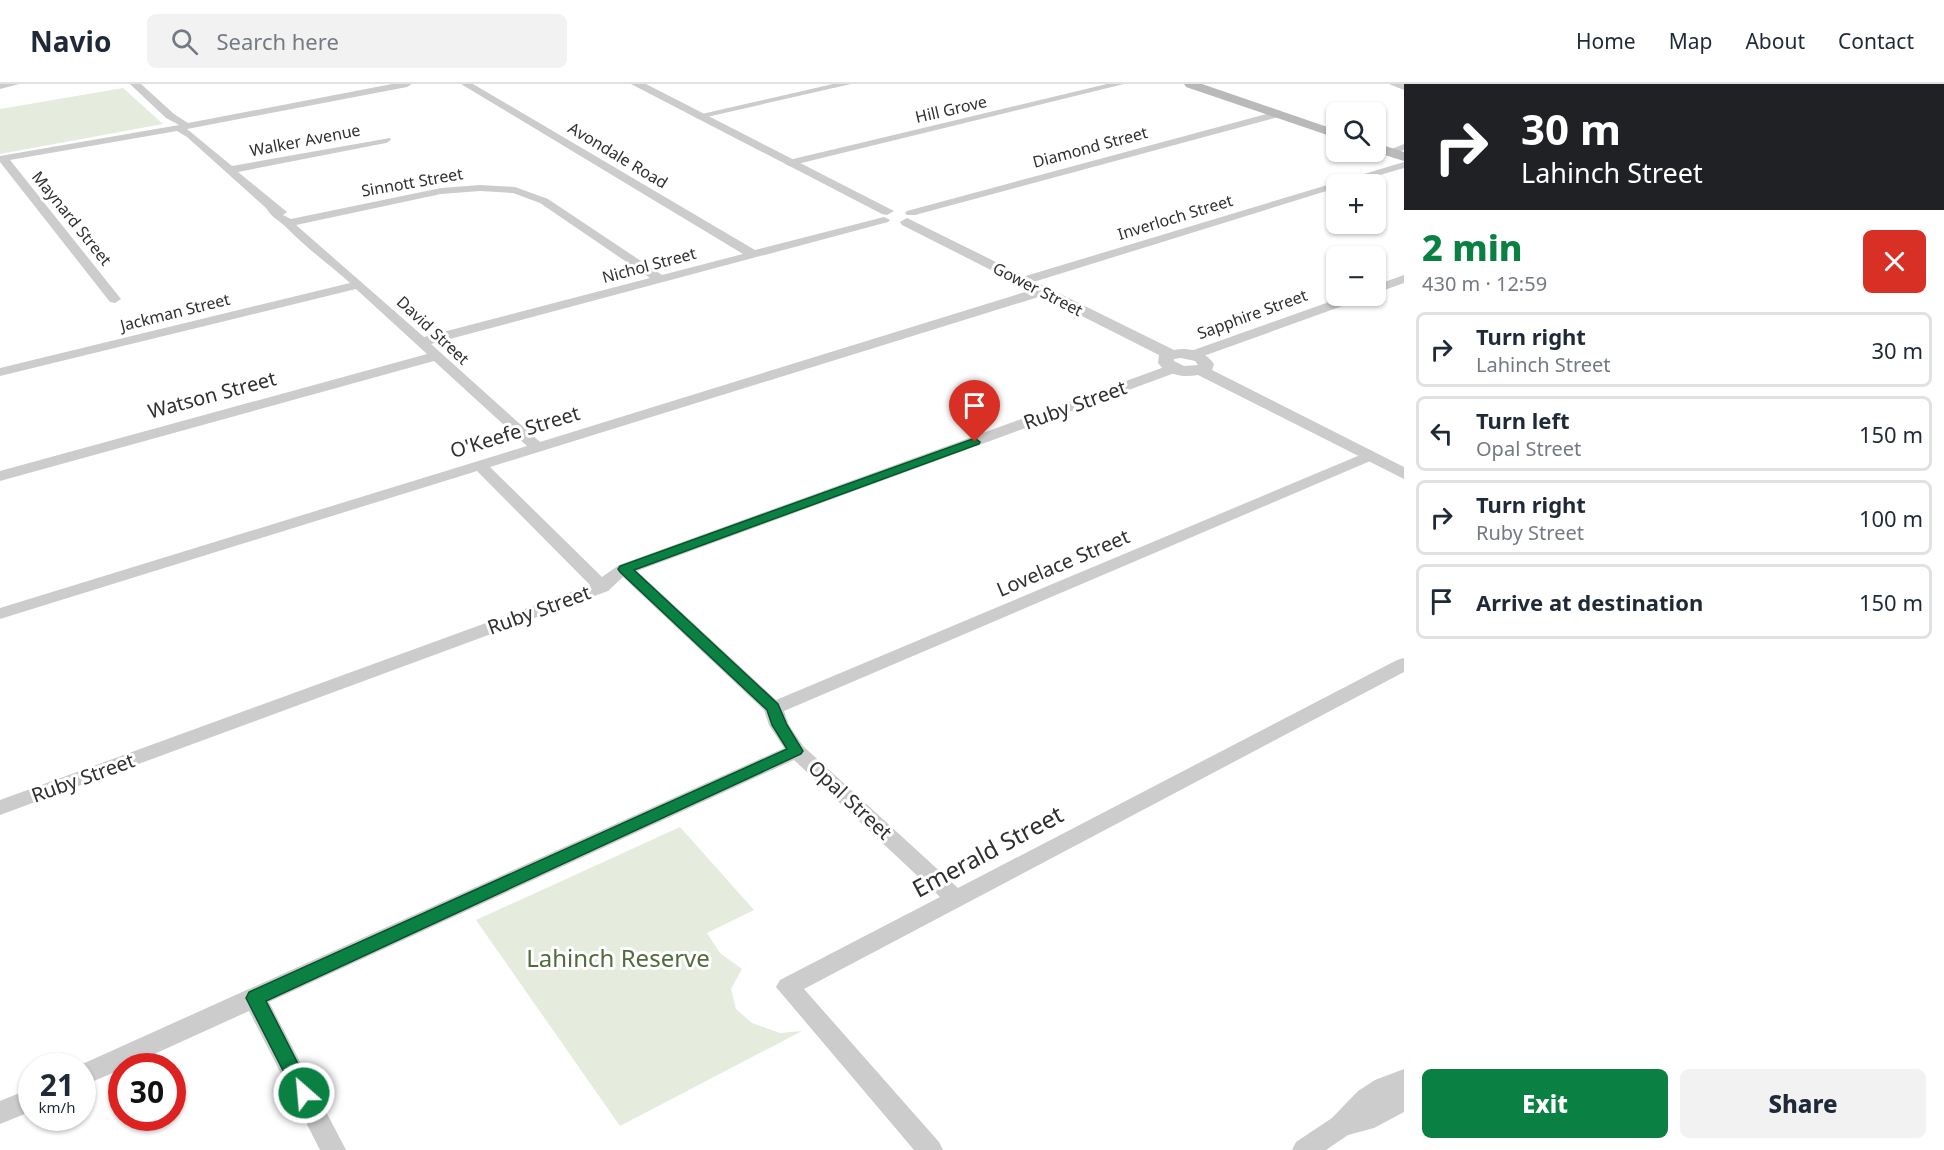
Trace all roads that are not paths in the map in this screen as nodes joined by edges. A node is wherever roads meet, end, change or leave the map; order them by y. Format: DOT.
graph roads {
  1 [pos="14,84"];
  2 [pos="135,84"];
  3 [pos="407,84"];
  4 [pos="466,84"];
  5 [pos="637,84"];
  6 [pos="846,84"];
  7 [pos="1119,84"];
  8 [pos="1190,84"];
  9 [pos="1394,84"];
  10 [pos="0,86"];
  11 [pos="1404,87"];
  12 [pos="1278,114"];
  13 [pos="698,116"];
  14 [pos="181,126"];
  15 [pos="1326,131"];
  16 [pos="386,140"];
  17 [pos="1404,147"];
  18 [pos="1386,149"];
  19 [pos="1386,150"];
  20 [pos="1404,157"];
  21 [pos="2,159"];
  22 [pos="789,163"];
  23 [pos="1404,165"];
  24 [pos="231,170"];
  25 [pos="1374,174"];
  26 [pos="1326,189"];
  27 [pos="886,216"];
  28 [pos="909,218"];
  29 [pos="293,222"];
  30 [pos="752,254"];
  31 [pos="660,279"];
  32 [pos="1404,279"];
  33 [pos="1023,281"];
  34 [pos="358,285"];
  35 [pos="1386,285"];
  36 [pos="1042,291"];
  37 [pos="116,299"];
  38 [pos="1333,306"];
  39 [pos="422,342"];
  40 [pos="435,356"];
  41 [pos="1172,361"];
  42 [pos="1197,362"];
  43 [pos="0,372"];
  44 [pos="537,447"];
  45 [pos="1370,456"];
  46 [pos="479,465"];
  47 [pos="1404,474"];
  48 [pos="0,476"];
  49 [pos="625,569"];
  50 [pos="602,587"];
  51 [pos="0,614"];
  52 [pos="1404,664"];
  53 [pos="773,708"];
  54 [pos="796,751"];
  55 [pos="0,808"];
  56 [pos="956,899"];
  57 [pos="255,998"];
  58 [pos="96,1070"];
  59 [pos="1404,1080"];
  60 [pos="1404,1099"];
  61 [pos="18,1105"];
  62 [pos="0,1113"];
  63 [pos="1341,1126"];
  64 [pos="333,1150"];
  65 [pos="930,1150"];
  66 [pos="1305,1150"];
  1 -- 10 [label="street"];
  2 -- 14 [label="street, David Street"];
  3 -- 14 [label="street"];
  4 -- 30 [label="street, Avondale Road"];
  5 -- 13 [label="street"];
  6 -- 13 [label="street"];
  7 -- 22 [label="street, Hill Grove"];
  8 -- 12 [label="main road"];
  9 -- 11 [label="street"];
  12 -- 15 [label="main road"];
  12 -- 28 [label="street, Diamond Street"];
  13 -- 22 [label="street"];
  14 -- 21 [label="street"];
  14 -- 24 [label="street, David Street"];
  16 -- 24 [label="street, Walker Avenue"];
  17 -- 18 [label="street"];
  19 -- 20 [label="main road"];
  21 -- 37 [label="street, Maynard Street"];
  22 -- 27 [label="street"];
  23 -- 25 [label="street, Inverloch Street"];
  24 -- 29 [label="street, David Street"];
  26 -- 33 [label="street, Inverloch Street"];
  27 -- 28 [label="street"];
  27 -- 30 [label="street, Nichol Street"];
  28 -- 33 [label="street, Gower Street"];
  29 -- 31 [label="street, Sinnott Street"];
  29 -- 34 [label="street, David Street"];
  30 -- 31 [label="street, Nichol Street"];
  31 -- 39 [label="street, Nichol Street"];
  32 -- 35 [label="street"];
  33 -- 36 [label="street, Gower Street"];
  34 -- 39 [label="street, David Street"];
  34 -- 43 [label="street, Jackman Street"];
  36 -- 41 [label="street, Gower Street"];
  36 -- 44 [label="street, O'Keefe Street"];
  38 -- 42 [label="street, Sapphire Street"];
  39 -- 40 [label="street, David Street"];
  40 -- 44 [label="street, David Street"];
  40 -- 48 [label="street, Watson Street"];
  41 -- 42 [label="street"];
  41 -- 49 [label="street, Ruby Street"];
  42 -- 45 [label="street"];
  44 -- 46 [label="street, O'Keefe Street"];
  45 -- 47 [label="street"];
  45 -- 53 [label="street, Lovelace Street"];
  46 -- 50 [label="street"];
  46 -- 51 [label="street, O'Keefe Street"];
  49 -- 50 [label="street, Ruby Street"];
  49 -- 53 [label="street, Opal Street"];
  50 -- 55 [label="street, Ruby Street"];
  52 -- 56 [label="street, Emerald Street"];
  53 -- 54 [label="street, Opal Street"];
  54 -- 56 [label="street, Opal Street"];
  54 -- 57 [label="street"];
  56 -- 65 [label="street, Emerald Street"];
  57 -- 58 [label="street"];
  57 -- 64 [label="street"];
  59 -- 63 [label="street"];
  60 -- 63 [label="street"];
  61 -- 62 [label="street"];
  63 -- 66 [label="street"];
}
